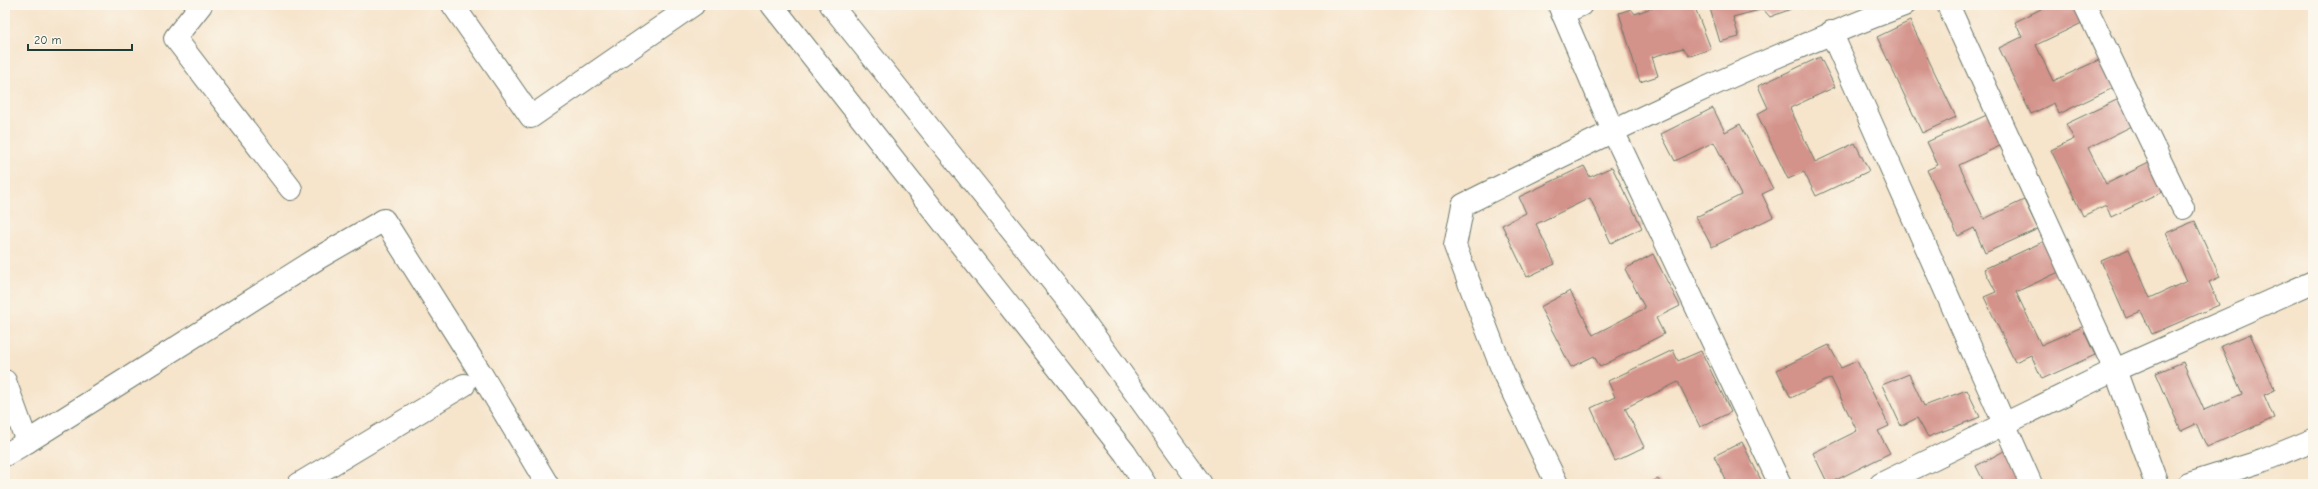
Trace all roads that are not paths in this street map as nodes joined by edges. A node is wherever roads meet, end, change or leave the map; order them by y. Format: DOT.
graph roads {
  1 [pos="201,5"];
  2 [pos="453,5"];
  3 [pos="693,5"];
  4 [pos="772,5"];
  5 [pos="831,5"];
  6 [pos="1904,5"];
  7 [pos="1948,5"];
  8 [pos="2085,5"];
  9 [pos="1567,8"];
  10 [pos="1831,32"];
  11 [pos="1613,131"];
  12 [pos="291,189"];
  13 [pos="2182,208"];
  14 [pos="2313,282"];
  15 [pos="2115,370"];
  16 [pos="5,381"];
  17 [pos="464,385"];
  18 [pos="2004,425"];
  19 [pos="2313,440"];
  20 [pos="27,442"];
  21 [pos="5,454"];
  22 [pos="299,484"];
  23 [pos="547,484"];
  24 [pos="1145,484"];
  25 [pos="1201,484"];
  26 [pos="1557,484"];
  27 [pos="1780,484"];
  28 [pos="1881,484"];
  29 [pos="2031,484"];
  30 [pos="2157,484"];
  31 [pos="2189,484"];
  1 -- 12 [label="street"];
  2 -- 3 [label="street"];
  4 -- 24 [label="street"];
  5 -- 25 [label="street"];
  6 -- 10 [label="street"];
  7 -- 15 [label="street"];
  8 -- 13 [label="street"];
  9 -- 11 [label="street"];
  10 -- 11 [label="street"];
  10 -- 18 [label="street"];
  11 -- 26 [label="street"];
  11 -- 27 [label="street"];
  14 -- 15 [label="street"];
  15 -- 18 [label="street"];
  15 -- 30 [label="street"];
  16 -- 20 [label="street"];
  17 -- 22 [label="street"];
  18 -- 28 [label="street"];
  18 -- 29 [label="street"];
  19 -- 31 [label="street"];
  20 -- 21 [label="street"];
  20 -- 23 [label="street"];
}
